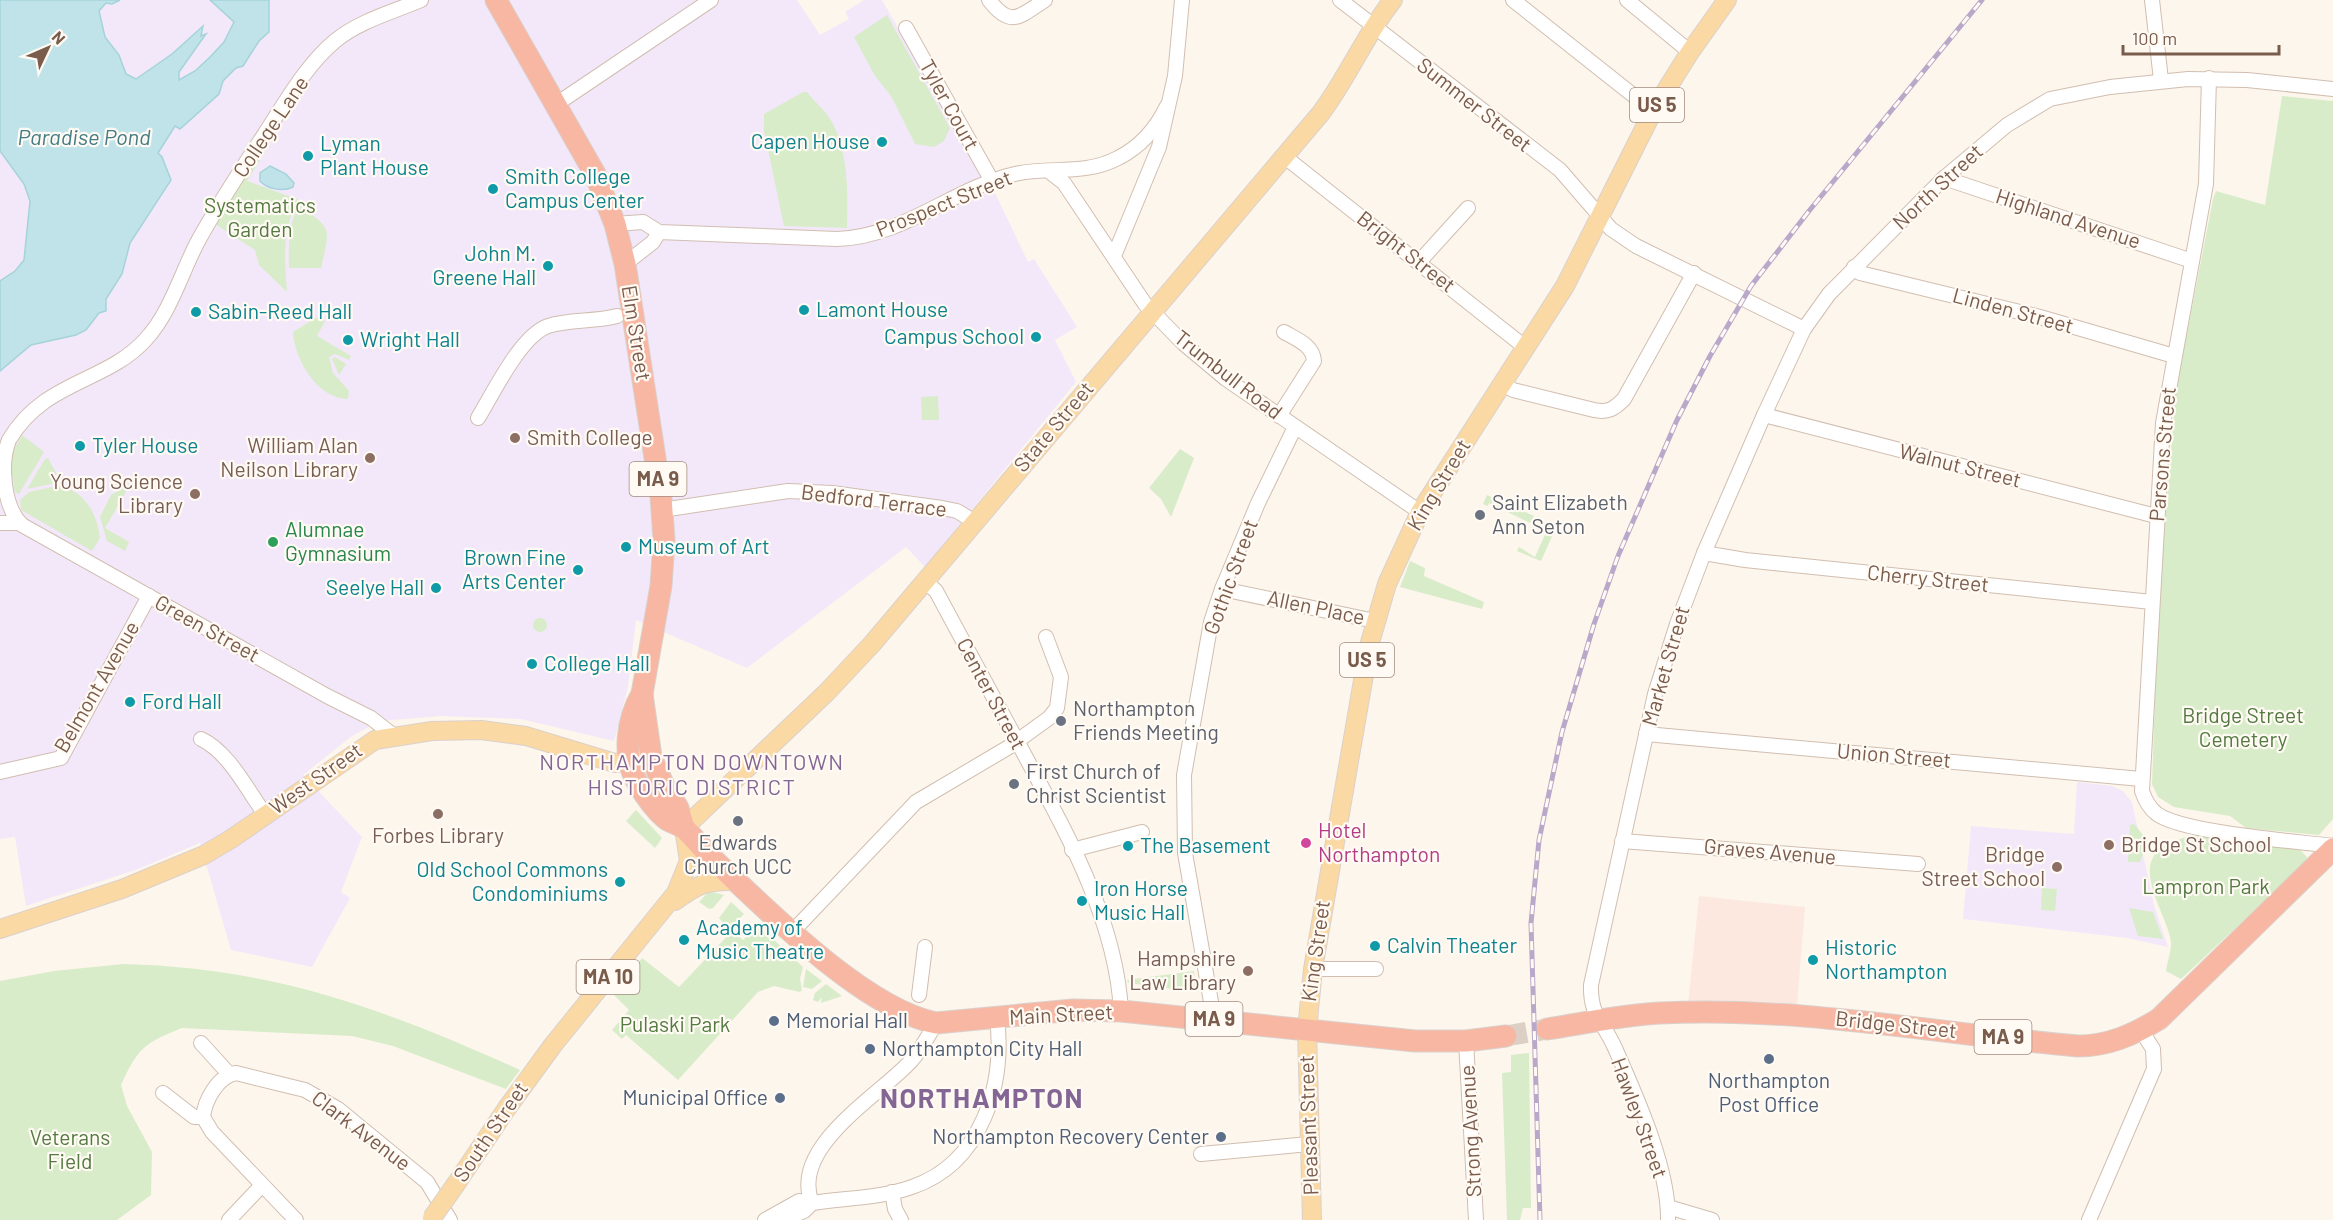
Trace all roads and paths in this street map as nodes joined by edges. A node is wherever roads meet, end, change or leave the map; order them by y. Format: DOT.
graph roads {
  1 [pos="421,0"];
  2 [pos="496,0"];
  3 [pos="711,0"];
  4 [pos="989,0"];
  5 [pos="1045,0"];
  6 [pos="1182,0"];
  7 [pos="1340,0"];
  8 [pos="1393,0"];
  9 [pos="1514,0"];
  10 [pos="1627,0"];
  11 [pos="1726,0"];
  12 [pos="2152,0"];
  13 [pos="1374,26"];
  14 [pos="906,28"];
  15 [pos="1690,52"];
  16 [pos="2209,78"];
  17 [pos="2161,80"];
  18 [pos="2333,89"];
  19 [pos="555,105"];
  20 [pos="1167,106"];
  21 [pos="1653,111"];
  22 [pos="1286,157"];
  23 [pos="1050,172"];
  24 [pos="1944,177"];
  25 [pos="992,182"];
  26 [pos="1468,208"];
  27 [pos="1602,218"];
  28 [pos="615,224"];
  29 [pos="659,232"];
  30 [pos="1114,256"];
  31 [pos="2192,261"];
  32 [pos="1419,262"];
  33 [pos="625,264"];
  34 [pos="1854,267"];
  35 [pos="1694,273"];
  36 [pos="1152,312"];
  37 [pos="617,316"];
  38 [pos="1804,329"];
  39 [pos="1284,332"];
  40 [pos="1526,348"];
  41 [pos="2174,356"];
  42 [pos="1503,384"];
  43 [pos="1764,415"];
  44 [pos="1280,416"];
  45 [pos="478,418"];
  46 [pos="1295,427"];
  47 [pos="5,437"];
  48 [pos="4,498"];
  49 [pos="662,510"];
  50 [pos="1420,512"];
  51 [pos="2156,516"];
  52 [pos="975,522"];
  53 [pos="0,523"];
  54 [pos="20,523"];
  55 [pos="1704,553"];
  56 [pos="926,582"];
  57 [pos="1222,589"];
  58 [pos="149,596"];
  59 [pos="2152,602"];
  60 [pos="1376,621"];
  61 [pos="1046,637"];
  62 [pos="1646,734"];
  63 [pos="393,735"];
  64 [pos="201,739"];
  65 [pos="1017,741"];
  66 [pos="641,760"];
  67 [pos="0,772"];
  68 [pos="2141,779"];
  69 [pos="265,814"];
  70 [pos="684,828"];
  71 [pos="1142,832"];
  72 [pos="1622,841"];
  73 [pos="2333,848"];
  74 [pos="1072,850"];
  75 [pos="1918,864"];
  76 [pos="736,881"];
  77 [pos="664,909"];
  78 [pos="0,929"];
  79 [pos="793,931"];
  80 [pos="925,947"];
  81 [pos="1312,969"];
  82 [pos="1376,969"];
  83 [pos="919,995"];
  84 [pos="1121,1011"];
  85 [pos="997,1018"];
  86 [pos="1214,1019"];
  87 [pos="1599,1020"];
  88 [pos="936,1023"];
  89 [pos="1547,1029"];
  90 [pos="1307,1030"];
  91 [pos="2141,1030"];
  92 [pos="1506,1036"];
  93 [pos="1466,1041"];
  94 [pos="201,1043"];
  95 [pos="229,1074"];
  96 [pos="163,1093"];
  97 [pos="203,1117"];
  98 [pos="1310,1144"];
  99 [pos="1201,1154"];
  100 [pos="262,1185"];
  101 [pos="892,1192"];
  102 [pos="812,1203"];
  103 [pos="1668,1213"];
  104 [pos="437,1219"];
  105 [pos="229,1220"];
  106 [pos="296,1220"];
  107 [pos="765,1220"];
  108 [pos="783,1220"];
  109 [pos="901,1220"];
  110 [pos="1312,1220"];
  111 [pos="1476,1220"];
  112 [pos="1712,1220"];
  113 [pos="2089,1220"];
  1 -- 47 [label="street, College Lane"];
  2 -- 19 [label="highway, Elm Street / MA 9"];
  3 -- 19 [label="street"];
  4 -- 5 [label="street"];
  6 -- 20 [label="street, Prospect Street"];
  7 -- 13 [label="street, Summer Street"];
  8 -- 13 [label="main road, State Street"];
  9 -- 21 [label="street"];
  10 -- 15 [label="street"];
  11 -- 15 [label="main road, King Street / US 5"];
  12 -- 17 [label="street"];
  13 -- 22 [label="main road, State Street"];
  13 -- 27 [label="street, Summer Street"];
  14 -- 25 [label="street, Tyler Court"];
  15 -- 21 [label="main road, King Street / US 5"];
  16 -- 17 [label="street, North Street"];
  16 -- 18 [label="street, North Street"];
  16 -- 31 [label="street, Parsons Street"];
  17 -- 24 [label="street, North Street"];
  19 -- 28 [label="highway, Elm Street / MA 9"];
  20 -- 23 [label="street, Prospect Street"];
  20 -- 30 [label="street, Prospect Street"];
  21 -- 27 [label="main road, King Street / US 5"];
  22 -- 32 [label="street, Bright Street"];
  22 -- 36 [label="main road, State Street"];
  23 -- 25 [label="street, Prospect Street"];
  23 -- 30 [label="street, Trumbull Road"];
  24 -- 31 [label="street, Highland Avenue"];
  24 -- 34 [label="street, North Street"];
  25 -- 29 [label="street, Prospect Street"];
  26 -- 32 [label="street"];
  27 -- 35 [label="street"];
  27 -- 40 [label="main road, King Street / US 5"];
  28 -- 29 [label="street, Prospect Street"];
  28 -- 33 [label="highway, Elm Street / MA 9"];
  29 -- 33 [label="street"];
  30 -- 36 [label="street, Trumbull Road"];
  31 -- 41 [label="street, Parsons Street"];
  32 -- 40 [label="street, Bright Street"];
  33 -- 49 [label="highway, Elm Street / MA 9"];
  34 -- 38 [label="street, North Street"];
  34 -- 41 [label="street, Linden Street"];
  35 -- 38 [label="street"];
  35 -- 42 [label="street"];
  36 -- 44 [label="street, Trumbull Road"];
  36 -- 52 [label="main road, State Street"];
  37 -- 45 [label="street"];
  38 -- 43 [label="street, Market Street"];
  39 -- 44 [label="street"];
  40 -- 42 [label="main road, King Street / US 5"];
  41 -- 51 [label="street, Parsons Street"];
  42 -- 50 [label="main road, King Street / US 5"];
  43 -- 51 [label="street, Walnut Street"];
  43 -- 55 [label="street, Market Street"];
  44 -- 46 [label="street, Trumbull Road"];
  46 -- 50 [label="street, Trumbull Road"];
  46 -- 57 [label="street, Gothic Street"];
  47 -- 48 [label="street"];
  48 -- 54 [label="street"];
  49 -- 52 [label="street, Bedford Terrace"];
  49 -- 66 [label="highway, Elm Street / MA 9"];
  50 -- 60 [label="main road, King Street / US 5"];
  51 -- 59 [label="street, Parsons Street"];
  52 -- 56 [label="main road, State Street"];
  53 -- 54 [label="street, Green Street"];
  54 -- 58 [label="street, Green Street"];
  55 -- 59 [label="street, Cherry Street"];
  55 -- 62 [label="street, Market Street"];
  56 -- 65 [label="street, Center Street"];
  56 -- 70 [label="main road, State Street"];
  57 -- 60 [label="street, Allen Place"];
  57 -- 86 [label="street, Gothic Street"];
  58 -- 63 [label="street, Green Street"];
  58 -- 67 [label="street, Belmont Avenue"];
  59 -- 68 [label="street, Parsons Street"];
  60 -- 81 [label="main road, King Street / US 5"];
  61 -- 65 [label="street"];
  62 -- 68 [label="street, Union Street"];
  62 -- 72 [label="street, Market Street"];
  63 -- 66 [label="main road, West Street"];
  63 -- 69 [label="main road, West Street"];
  64 -- 69 [label="street"];
  65 -- 74 [label="street, Center Street"];
  65 -- 79 [label="street"];
  66 -- 70 [label="highway, Main Street / MA 9"];
  68 -- 73 [label="street, Parsons Street"];
  69 -- 78 [label="main road, West Street"];
  70 -- 76 [label="highway, Main Street"];
  70 -- 77 [label="main road, MA 10"];
  71 -- 74 [label="street"];
  72 -- 75 [label="street, Graves Avenue"];
  72 -- 87 [label="street, Market Street"];
  73 -- 91 [label="highway, Bridge Street / MA 9"];
  74 -- 84 [label="street, Center Street"];
  76 -- 77 [label="main road, MA 10"];
  76 -- 79 [label="highway, Main Street / MA 9"];
  77 -- 104 [label="main road, South Street / MA 10, bridge"];
  79 -- 88 [label="highway, Main Street / MA 9"];
  80 -- 83 [label="street"];
  81 -- 82 [label="street"];
  81 -- 90 [label="main road, King Street / US 5"];
  84 -- 85 [label="highway, Main Street / MA 9"];
  84 -- 86 [label="highway, Main Street / MA 9"];
  85 -- 88 [label="highway, Main Street / MA 9"];
  85 -- 101 [label="street"];
  86 -- 90 [label="highway, Main Street / MA 9"];
  87 -- 89 [label="highway, MA 9"];
  87 -- 91 [label="highway, Bridge Street / MA 9"];
  87 -- 103 [label="street, Hawley Street"];
  88 -- 102 [label="street"];
  90 -- 93 [label="highway, Main Street / MA 9"];
  90 -- 98 [label="main road, Pleasant Street / US 5"];
  91 -- 113 [label="street"];
  92 -- 93 [label="highway, Main Street / MA 9"];
  93 -- 111 [label="street, Strong Avenue"];
  94 -- 95 [label="street"];
  95 -- 97 [label="street"];
  95 -- 104 [label="street, Clark Avenue"];
  96 -- 97 [label="street"];
  97 -- 100 [label="street"];
  98 -- 99 [label="street"];
  98 -- 110 [label="main road, Pleasant Street / US 5"];
  100 -- 105 [label="street"];
  100 -- 106 [label="street"];
  101 -- 102 [label="street"];
  101 -- 109 [label="street"];
  102 -- 107 [label="street"];
  102 -- 108 [label="street"];
  103 -- 112 [label="street"];
}
